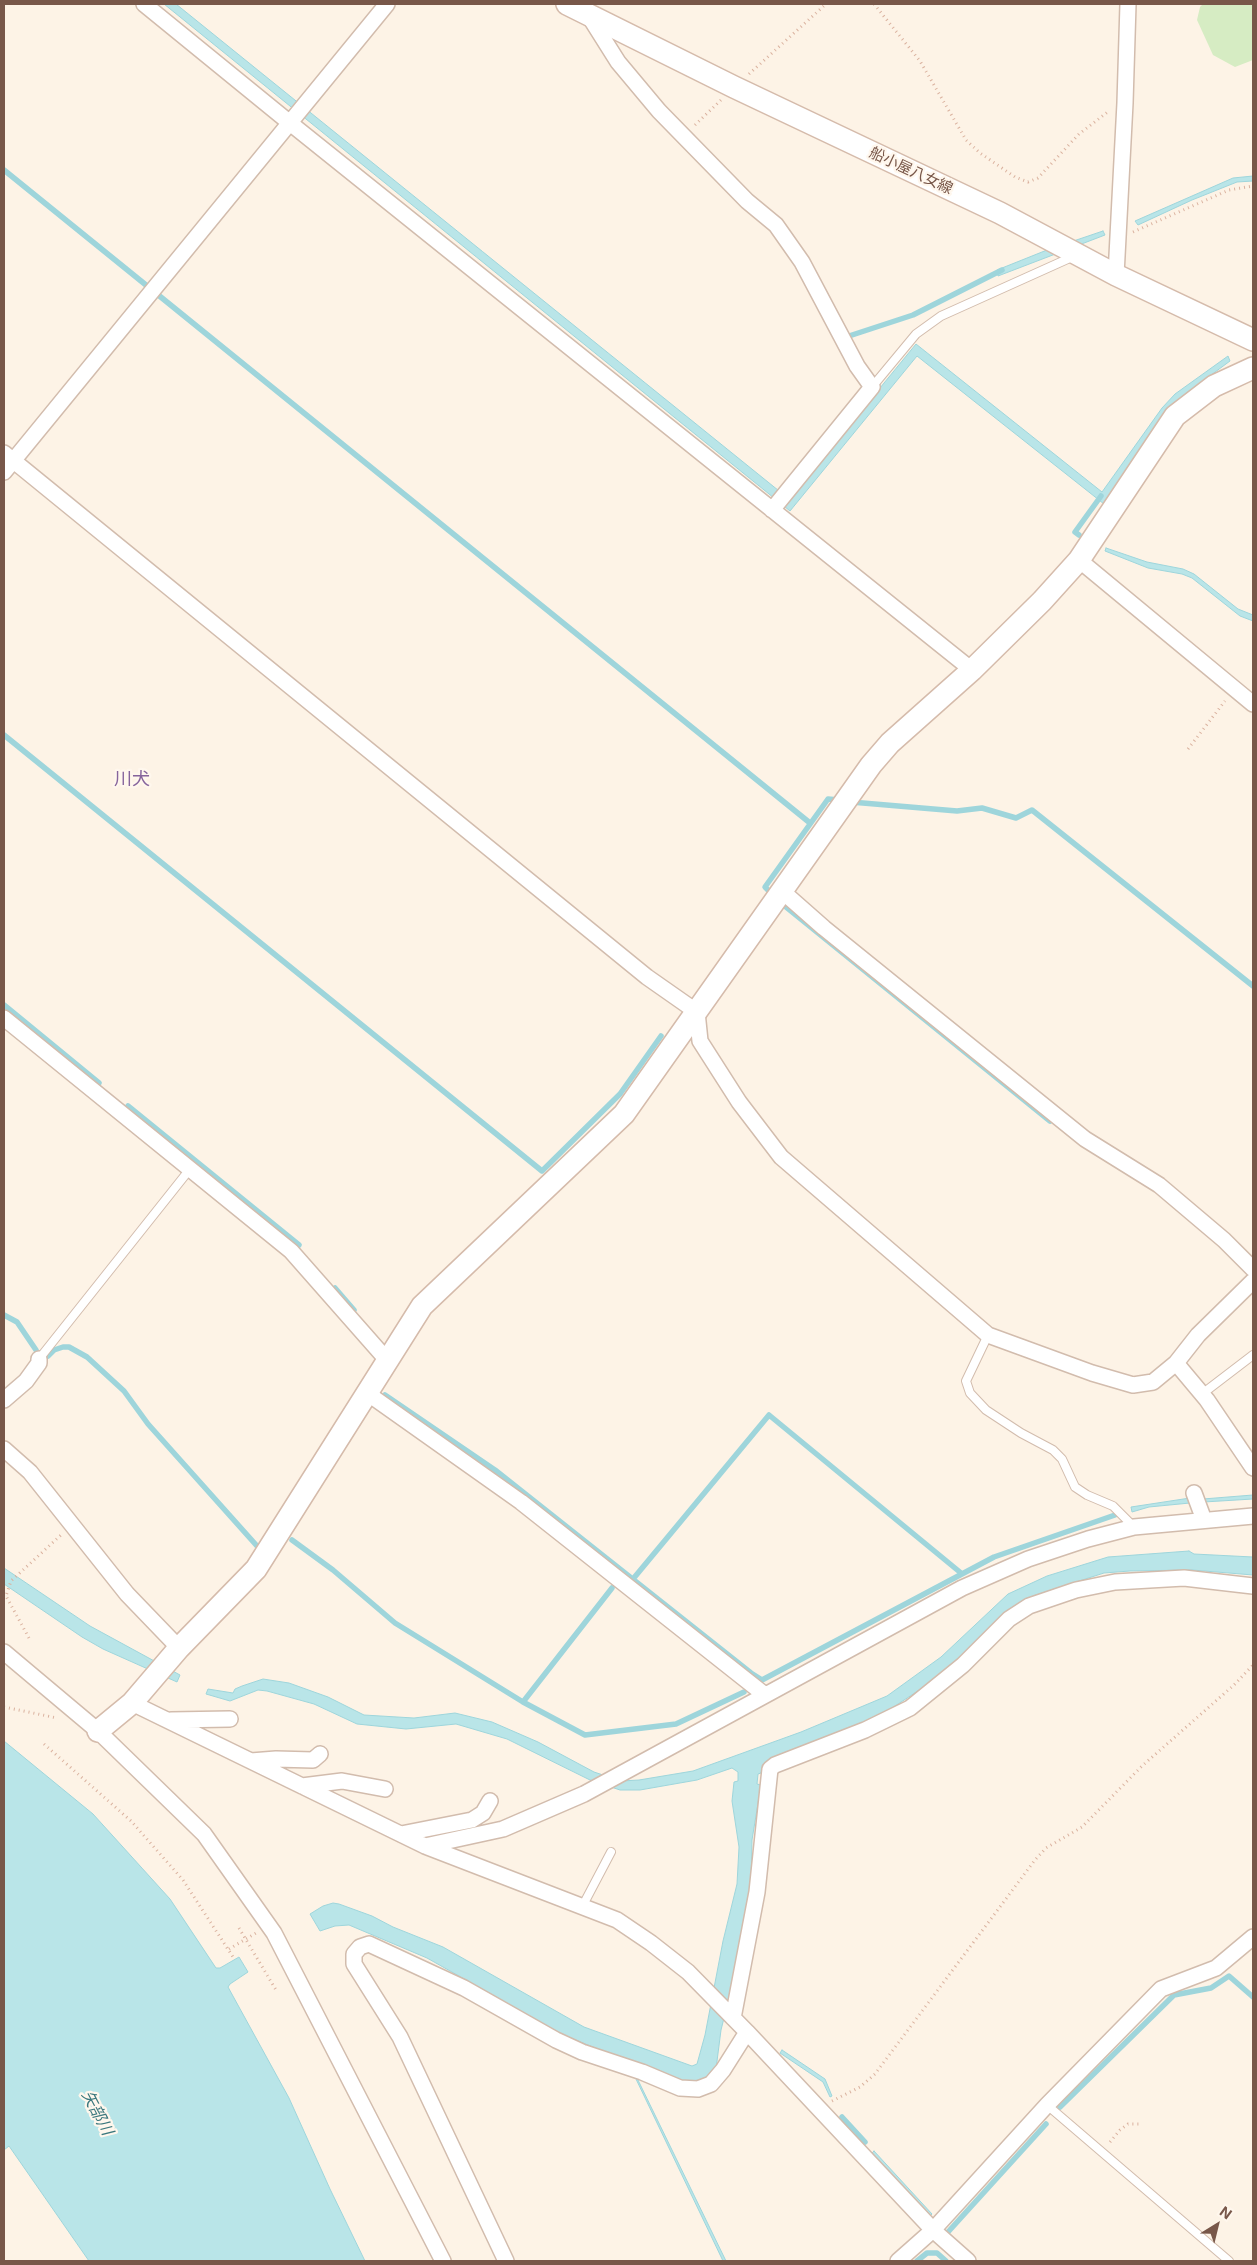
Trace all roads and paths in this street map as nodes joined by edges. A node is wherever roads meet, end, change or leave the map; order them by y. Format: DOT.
graph roads {
  1 [pos="144,4"];
  2 [pos="387,4"];
  3 [pos="567,4"];
  4 [pos="826,4"];
  5 [pos="874,4"];
  6 [pos="1128,4"];
  7 [pos="588,15"];
  8 [pos="734,87"];
  9 [pos="1125,103"];
  10 [pos="298,114"];
  11 [pos="683,136"];
  12 [pos="1253,186"];
  13 [pos="1118,239"];
  14 [pos="1079,254"];
  15 [pos="1116,276"];
  16 [pos="1253,340"];
  17 [pos="1253,368"];
  18 [pos="872,387"];
  19 [pos="7,462"];
  20 [pos="778,503"];
  21 [pos="1079,560"];
  22 [pos="972,670"];
  23 [pos="1234,689"];
  24 [pos="1253,704"];
  25 [pos="1188,749"];
  26 [pos="782,891"];
  27 [pos="697,1012"];
  28 [pos="4,1018"];
  29 [pos="190,1169"];
  30 [pos="1253,1269"];
  31 [pos="1253,1281"];
  32 [pos="988,1335"];
  33 [pos="1253,1355"];
  34 [pos="39,1358"];
  35 [pos="387,1360"];
  36 [pos="1176,1363"];
  37 [pos="367,1393"];
  38 [pos="1202,1394"];
  39 [pos="4,1400"];
  40 [pos="4,1449"];
  41 [pos="1253,1468"];
  42 [pos="1194,1493"];
  43 [pos="1253,1516"];
  44 [pos="1204,1520"];
  45 [pos="71,1525"];
  46 [pos="1134,1526"];
  47 [pos="1253,1586"];
  48 [pos="29,1638"];
  49 [pos="179,1648"];
  50 [pos="4,1652"];
  51 [pos="1253,1665"];
  52 [pos="765,1695"];
  53 [pos="132,1703"];
  54 [pos="4,1708"];
  55 [pos="62,1719"];
  56 [pos="230,1719"];
  57 [pos="167,1720"];
  58 [pos="98,1731"];
  59 [pos="44,1744"];
  60 [pos="320,1754"];
  61 [pos="251,1761"];
  62 [pos="302,1786"];
  63 [pos="385,1789"];
  64 [pos="490,1802"];
  65 [pos="401,1834"];
  66 [pos="425,1846"];
  67 [pos="611,1852"];
  68 [pos="582,1907"];
  69 [pos="269,1926"];
  70 [pos="239,1928"];
  71 [pos="1253,1938"];
  72 [pos="246,1939"];
  73 [pos="228,1949"];
  74 [pos="233,1957"];
  75 [pos="276,1990"];
  76 [pos="733,2018"];
  77 [pos="747,2032"];
  78 [pos="1047,2105"];
  79 [pos="818,2107"];
  80 [pos="1141,2124"];
  81 [pos="1102,2152"];
  82 [pos="933,2230"];
  83 [pos="443,2261"];
  84 [pos="506,2261"];
  85 [pos="898,2261"];
  86 [pos="968,2261"];
  87 [pos="1229,2261"];
  1 -- 10 [label="street"];
  2 -- 10 [label="street"];
  3 -- 7 [label="street, 船小屋八女線"];
  4 -- 8 [label="path"];
  5 -- 9 [label="path"];
  6 -- 9 [label="street"];
  7 -- 8 [label="street, 船小屋八女線"];
  7 -- 11 [label="street"];
  8 -- 11 [label="path"];
  8 -- 14 [label="street, 船小屋八女線"];
  9 -- 13 [label="street"];
  10 -- 19 [label="street"];
  10 -- 20 [label="street"];
  11 -- 18 [label="street"];
  12 -- 13 [label="path"];
  13 -- 15 [label="street"];
  14 -- 15 [label="street, 船小屋八女線"];
  14 -- 18 [label="lane"];
  15 -- 16 [label="street, 船小屋八女線"];
  17 -- 21 [label="street"];
  18 -- 20 [label="street"];
  19 -- 27 [label="street"];
  20 -- 22 [label="street"];
  21 -- 22 [label="street"];
  21 -- 23 [label="street"];
  22 -- 26 [label="street"];
  23 -- 24 [label="street"];
  23 -- 25 [label="path"];
  26 -- 27 [label="street"];
  26 -- 30 [label="street"];
  27 -- 32 [label="street"];
  27 -- 35 [label="street"];
  28 -- 29 [label="street"];
  29 -- 34 [label="lane"];
  29 -- 35 [label="street"];
  31 -- 36 [label="street"];
  32 -- 36 [label="street"];
  32 -- 46 [label="lane"];
  33 -- 38 [label="lane"];
  34 -- 39 [label="street"];
  35 -- 37 [label="street"];
  36 -- 38 [label="street"];
  37 -- 49 [label="street"];
  37 -- 52 [label="street"];
  38 -- 41 [label="street"];
  40 -- 45 [label="street"];
  42 -- 44 [label="street"];
  43 -- 44 [label="street"];
  44 -- 46 [label="street"];
  45 -- 48 [label="path"];
  45 -- 49 [label="street"];
  46 -- 52 [label="street"];
  47 -- 76 [label="street"];
  49 -- 53 [label="street"];
  50 -- 58 [label="street"];
  51 -- 79 [label="path"];
  52 -- 66 [label="street"];
  53 -- 57 [label="street"];
  53 -- 58 [label="street"];
  54 -- 55 [label="path"];
  56 -- 57 [label="street"];
  57 -- 61 [label="street"];
  58 -- 69 [label="street"];
  59 -- 73 [label="path"];
  60 -- 61 [label="street"];
  61 -- 62 [label="street"];
  62 -- 63 [label="street"];
  62 -- 65 [label="street"];
  64 -- 65 [label="street"];
  65 -- 66 [label="street"];
  66 -- 68 [label="street"];
  67 -- 68 [label="lane"];
  68 -- 76 [label="street"];
  69 -- 72 [label="path"];
  69 -- 83 [label="street"];
  70 -- 72 [label="path"];
  71 -- 78 [label="street"];
  72 -- 73 [label="path"];
  72 -- 75 [label="path"];
  73 -- 74 [label="path"];
  76 -- 77 [label="street"];
  77 -- 79 [label="street"];
  77 -- 84 [label="street"];
  78 -- 81 [label="lane"];
  78 -- 82 [label="street"];
  79 -- 82 [label="street"];
  80 -- 81 [label="path"];
  81 -- 87 [label="lane"];
  82 -- 85 [label="street"];
  82 -- 86 [label="street"];
}
